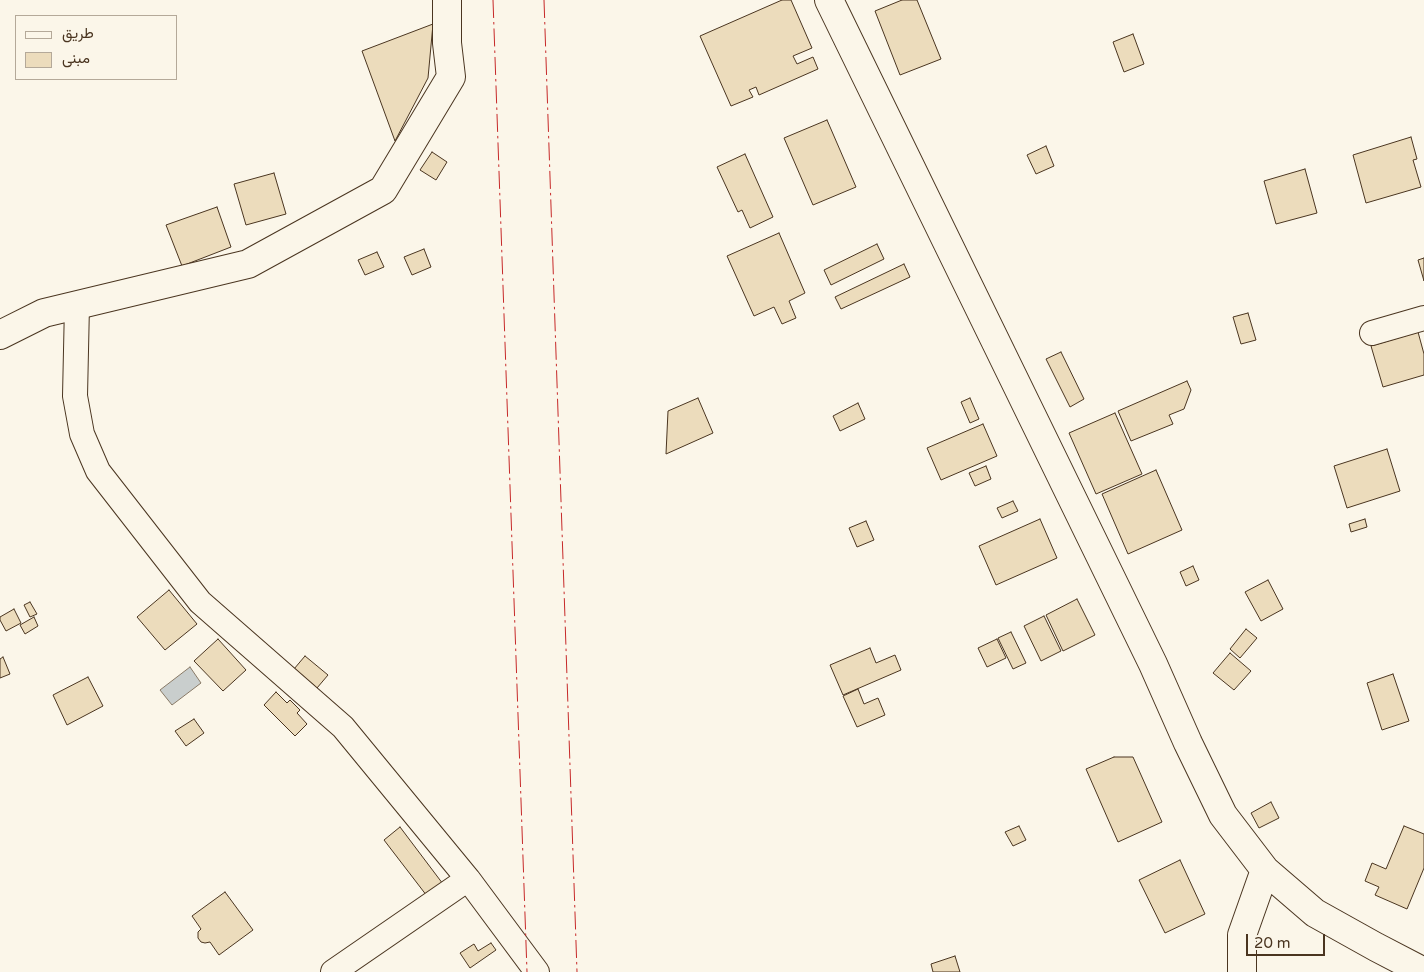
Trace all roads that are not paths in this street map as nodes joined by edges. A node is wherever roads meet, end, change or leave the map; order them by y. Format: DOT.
graph roads {
  1 [pos="446,0"];
  2 [pos="829,0"];
  3 [pos="77,305"];
  4 [pos="1424,318"];
  5 [pos="1372,333"];
  6 [pos="0,335"];
  7 [pos="1264,870"];
  8 [pos="468,880"];
  9 [pos="333,972"];
  10 [pos="537,972"];
  11 [pos="1242,972"];
  12 [pos="1424,972"];
  1 -- 3 [label="main road"];
  2 -- 7 [label="main road"];
  3 -- 6 [label="main road"];
  3 -- 8 [label="street"];
  4 -- 5 [label="street"];
  7 -- 11 [label="main road"];
  7 -- 12 [label="main road"];
  8 -- 9 [label="street"];
  8 -- 10 [label="street"];
}
